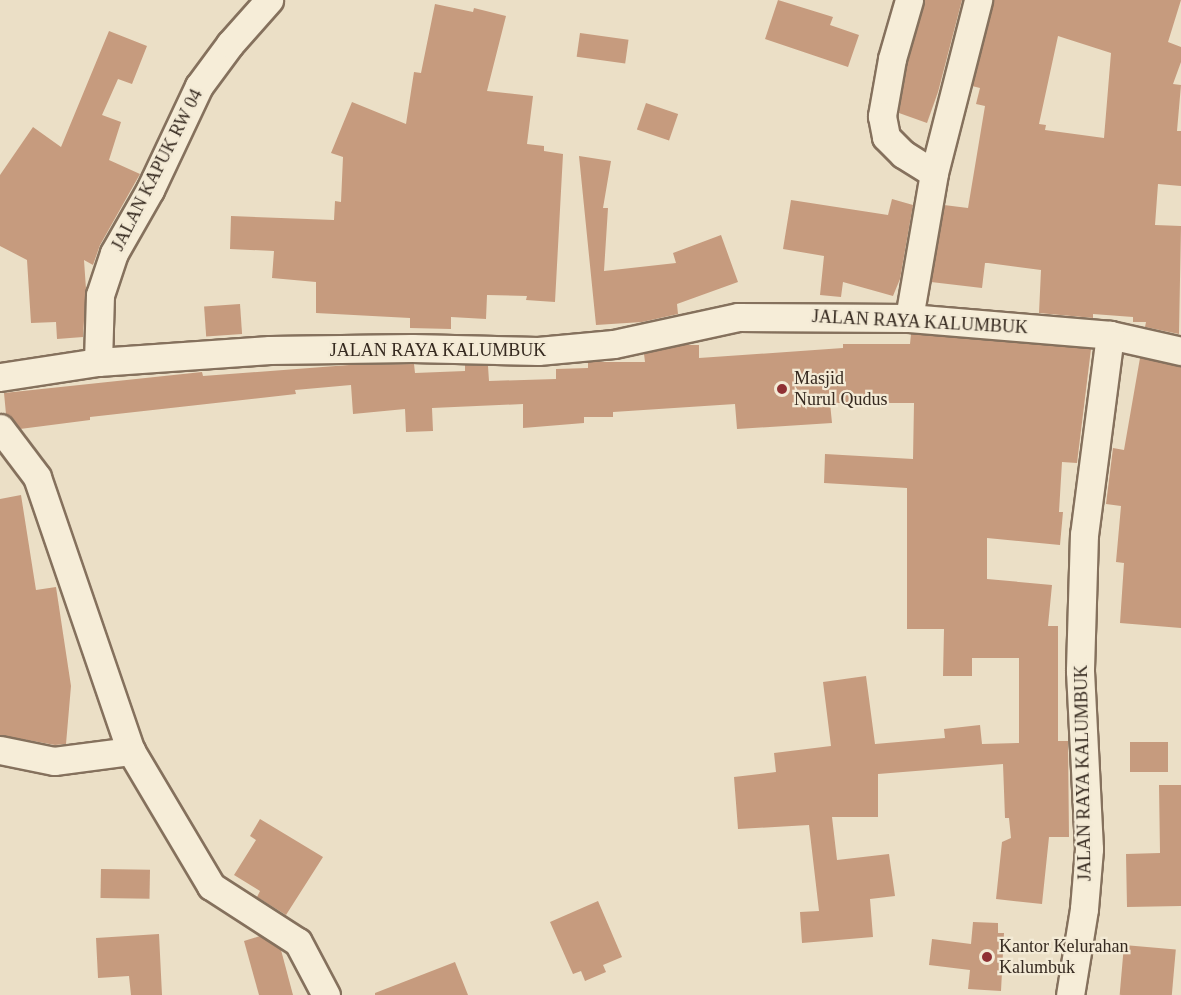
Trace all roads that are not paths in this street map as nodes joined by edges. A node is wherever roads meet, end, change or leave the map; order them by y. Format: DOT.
graph roads {
  1 [pos="269,0"];
  2 [pos="909,0"];
  3 [pos="978,0"];
  4 [pos="934,173"];
  5 [pos="909,318"];
  6 [pos="1110,335"];
  7 [pos="1181,351"];
  8 [pos="98,362"];
  9 [pos="0,377"];
  10 [pos="0,428"];
  11 [pos="0,750"];
  12 [pos="131,751"];
  13 [pos="326,995"];
  14 [pos="1070,995"];
  1 -- 8 [label="street, JALAN KAPUK RW 04"];
  2 -- 4 [label="street"];
  3 -- 4 [label="street"];
  4 -- 5 [label="street"];
  5 -- 6 [label="street, JALAN RAYA KALUMBUK"];
  5 -- 8 [label="street, JALAN RAYA KALUMBUK"];
  6 -- 7 [label="street"];
  6 -- 14 [label="street, JALAN RAYA KALUMBUK"];
  8 -- 9 [label="street, JALAN RAYA KALUMBUK"];
  10 -- 12 [label="street"];
  11 -- 12 [label="street"];
  12 -- 13 [label="street"];
}
